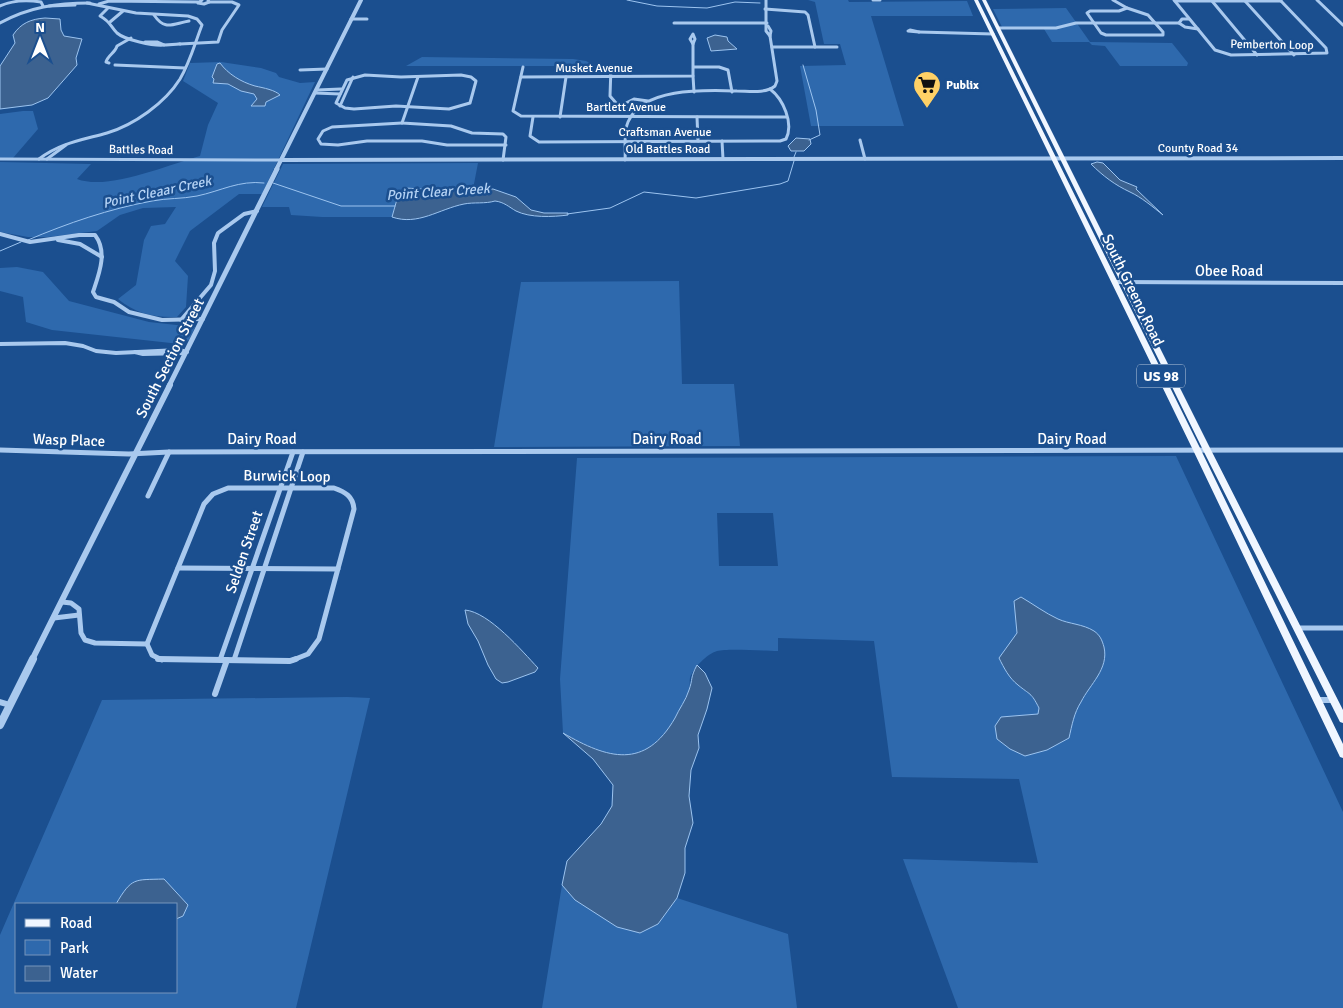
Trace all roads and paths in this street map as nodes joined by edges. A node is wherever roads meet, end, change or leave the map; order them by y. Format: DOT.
graph roads {
  1 [pos="202,0"];
  2 [pos="361,0"];
  3 [pos="766,0"];
  4 [pos="873,0"];
  5 [pos="880,0"];
  6 [pos="976,0"];
  7 [pos="984,0"];
  8 [pos="1113,0"];
  9 [pos="1317,0"];
  10 [pos="208,1"];
  11 [pos="1175,1"];
  12 [pos="1212,1"];
  13 [pos="1245,1"];
  14 [pos="1280,1"];
  15 [pos="198,2"];
  16 [pos="86,3"];
  17 [pos="99,4"];
  18 [pos="0,6"];
  19 [pos="43,6"];
  20 [pos="103,7"];
  21 [pos="108,8"];
  22 [pos="765,8"];
  23 [pos="1127,8"];
  24 [pos="123,11"];
  25 [pos="154,15"];
  26 [pos="197,18"];
  27 [pos="352,19"];
  28 [pos="367,19"];
  29 [pos="1190,19"];
  30 [pos="189,21"];
  31 [pos="110,22"];
  32 [pos="0,23"];
  33 [pos="674,23"];
  34 [pos="692,23"];
  35 [pos="1094,24"];
  36 [pos="1156,24"];
  37 [pos="1180,24"];
  38 [pos="202,25"];
  39 [pos="768,25"];
  40 [pos="1343,26"];
  41 [pos="998,28"];
  42 [pos="1198,29"];
  43 [pos="919,32"];
  44 [pos="993,34"];
  45 [pos="132,38"];
  46 [pos="195,43"];
  47 [pos="837,46"];
  48 [pos="772,47"];
  49 [pos="815,47"];
  50 [pos="1294,54"];
  51 [pos="1257,55"];
  52 [pos="523,67"];
  53 [pos="611,67"];
  54 [pos="694,67"];
  55 [pos="185,68"];
  56 [pos="300,70"];
  57 [pos="327,70"];
  58 [pos="1019,70"];
  59 [pos="1011,71"];
  60 [pos="611,76"];
  61 [pos="693,76"];
  62 [pos="353,77"];
  63 [pos="418,77"];
  64 [pos="521,77"];
  65 [pos="566,77"];
  66 [pos="770,89"];
  67 [pos="341,91"];
  68 [pos="347,91"];
  69 [pos="316,92"];
  70 [pos="694,92"];
  71 [pos="732,92"];
  72 [pos="648,101"];
  73 [pos="340,106"];
  74 [pos="620,106"];
  75 [pos="408,107"];
  76 [pos="634,110"];
  77 [pos="697,116"];
  78 [pos="533,117"];
  79 [pos="560,117"];
  80 [pos="630,117"];
  81 [pos="786,117"];
  82 [pos="402,123"];
  83 [pos="89,136"];
  84 [pos="860,140"];
  85 [pos="698,141"];
  86 [pos="722,141"];
  87 [pos="626,142"];
  88 [pos="506,145"];
  89 [pos="1053,158"];
  90 [pos="1062,158"];
  91 [pos="1343,158"];
  92 [pos="0,159"];
  93 [pos="39,159"];
  94 [pos="46,159"];
  95 [pos="723,159"];
  96 [pos="865,159"];
  97 [pos="282,160"];
  98 [pos="503,160"];
  99 [pos="625,160"];
  100 [pos="257,211"];
  101 [pos="0,234"];
  102 [pos="53,239"];
  103 [pos="102,257"];
  104 [pos="1115,282"];
  105 [pos="1124,282"];
  106 [pos="1343,283"];
  107 [pos="204,319"];
  108 [pos="181,320"];
  109 [pos="0,344"];
  110 [pos="187,352"];
  111 [pos="0,450"];
  112 [pos="1197,450"];
  113 [pos="1207,450"];
  114 [pos="1343,450"];
  115 [pos="137,452"];
  116 [pos="169,452"];
  117 [pos="293,452"];
  118 [pos="304,452"];
  119 [pos="280,488"];
  120 [pos="291,488"];
  121 [pos="148,496"];
  122 [pos="178,568"];
  123 [pos="252,568"];
  124 [pos="264,568"];
  125 [pos="338,569"];
  126 [pos="62,602"];
  127 [pos="79,615"];
  128 [pos="54,618"];
  129 [pos="1298,628"];
  130 [pos="1343,628"];
  131 [pos="147,644"];
  132 [pos="227,660"];
  133 [pos="215,694"];
  134 [pos="1316,700"];
  135 [pos="1334,700"];
  136 [pos="0,702"];
  137 [pos="10,705"];
  138 [pos="0,706"];
  139 [pos="1343,719"];
  140 [pos="0,725"];
  141 [pos="1343,754"];
  1 -- 15 [label="street"];
  2 -- 27 [label="street, South Section Street"];
  3 -- 22 [label="street"];
  4 -- 5 [label="street"];
  6 -- 44 [label="main road, South Greeno Road / US 98"];
  7 -- 41 [label="main road, South Greeno Road / US 98"];
  8 -- 23 [label="street"];
  9 -- 40 [label="street"];
  10 -- 15 [label="street"];
  10 -- 46 [label="street"];
  11 -- 12 [label="street"];
  11 -- 29 [label="street, Pemberton Loop"];
  12 -- 13 [label="street"];
  12 -- 51 [label="street"];
  13 -- 14 [label="street"];
  13 -- 50 [label="street"];
  14 -- 50 [label="street, Pemberton Loop"];
  15 -- 17 [label="street"];
  16 -- 17 [label="street"];
  16 -- 19 [label="street"];
  16 -- 20 [label="street"];
  17 -- 20 [label="street"];
  18 -- 19 [label="street"];
  19 -- 32 [label="street"];
  20 -- 21 [label="street"];
  21 -- 24 [label="street"];
  21 -- 31 [label="street"];
  22 -- 39 [label="street"];
  22 -- 49 [label="street"];
  23 -- 35 [label="street"];
  23 -- 36 [label="street"];
  24 -- 25 [label="street"];
  24 -- 31 [label="street"];
  25 -- 26 [label="street"];
  25 -- 30 [label="street"];
  26 -- 30 [label="street"];
  26 -- 38 [label="street"];
  27 -- 28 [label="street"];
  27 -- 57 [label="street, South Section Street"];
  29 -- 37 [label="street"];
  29 -- 42 [label="street, Pemberton Loop"];
  30 -- 38 [label="street"];
  31 -- 45 [label="street"];
  33 -- 34 [label="street"];
  34 -- 39 [label="street"];
  34 -- 54 [label="street"];
  35 -- 36 [label="street"];
  35 -- 36 [label="street"];
  35 -- 41 [label="street"];
  36 -- 37 [label="street"];
  37 -- 42 [label="street"];
  38 -- 46 [label="street"];
  39 -- 48 [label="street"];
  41 -- 58 [label="main road, South Greeno Road / US 98"];
  42 -- 51 [label="street, Pemberton Loop"];
  43 -- 44 [label="street"];
  44 -- 59 [label="main road, South Greeno Road / US 98"];
  45 -- 46 [label="street"];
  45 -- 55 [label="street"];
  46 -- 55 [label="street"];
  47 -- 49 [label="street"];
  48 -- 49 [label="street"];
  48 -- 66 [label="street"];
  50 -- 51 [label="street, Pemberton Loop"];
  52 -- 64 [label="street, Bartlett Avenue"];
  53 -- 60 [label="street"];
  54 -- 61 [label="street"];
  54 -- 71 [label="street"];
  55 -- 83 [label="street"];
  56 -- 57 [label="street"];
  57 -- 69 [label="street, South Section Street"];
  58 -- 59 [label="street"];
  58 -- 90 [label="main road, South Greeno Road / US 98"];
  59 -- 89 [label="main road, South Greeno Road / US 98"];
  60 -- 61 [label="street, Musket Avenue"];
  60 -- 65 [label="street, Musket Avenue"];
  60 -- 74 [label="street"];
  61 -- 70 [label="street"];
  62 -- 63 [label="street"];
  62 -- 67 [label="street"];
  62 -- 68 [label="street"];
  63 -- 75 [label="street"];
  63 -- 75 [label="street"];
  64 -- 65 [label="street, Musket Avenue"];
  64 -- 78 [label="street, Bartlett Avenue"];
  65 -- 79 [label="street"];
  66 -- 71 [label="street"];
  66 -- 81 [label="street, Craftsman Avenue"];
  67 -- 68 [label="street"];
  67 -- 69 [label="street"];
  67 -- 73 [label="street"];
  68 -- 73 [label="street"];
  69 -- 97 [label="street, South Section Street"];
  70 -- 71 [label="street"];
  70 -- 72 [label="street"];
  72 -- 74 [label="street"];
  72 -- 76 [label="street"];
  73 -- 75 [label="street"];
  74 -- 76 [label="street"];
  75 -- 82 [label="street"];
  76 -- 80 [label="street"];
  77 -- 80 [label="street, Bartlett Avenue"];
  77 -- 81 [label="street, Bartlett Avenue"];
  77 -- 85 [label="street"];
  78 -- 79 [label="street, Bartlett Avenue"];
  78 -- 87 [label="street, Craftsman Avenue"];
  79 -- 80 [label="street, Bartlett Avenue"];
  80 -- 87 [label="street"];
  81 -- 86 [label="street, Craftsman Avenue"];
  82 -- 88 [label="street"];
  82 -- 88 [label="street"];
  83 -- 93 [label="street"];
  83 -- 94 [label="street"];
  84 -- 96 [label="street"];
  85 -- 86 [label="street, Craftsman Avenue"];
  85 -- 87 [label="street, Craftsman Avenue"];
  86 -- 95 [label="street"];
  87 -- 99 [label="street"];
  88 -- 98 [label="street"];
  89 -- 90 [label="street, County Road 34"];
  89 -- 96 [label="street, Old Battles Road"];
  89 -- 104 [label="main road, South Greeno Road / US 98"];
  90 -- 91 [label="street, County Road 34"];
  90 -- 105 [label="main road, South Greeno Road / US 98"];
  92 -- 93 [label="street, Battles Road"];
  93 -- 94 [label="street, Battles Road"];
  94 -- 97 [label="street, Battles Road"];
  95 -- 96 [label="street, Old Battles Road"];
  95 -- 99 [label="street, Old Battles Road"];
  97 -- 98 [label="street, Old Battles Road"];
  97 -- 100 [label="street, South Section Street"];
  98 -- 99 [label="street, Old Battles Road"];
  100 -- 107 [label="street, South Section Street"];
  100 -- 108 [label="street"];
  101 -- 102 [label="street"];
  102 -- 103 [label="street"];
  102 -- 103 [label="street"];
  103 -- 108 [label="street"];
  104 -- 105 [label="street, Obee Road"];
  104 -- 112 [label="main road, South Greeno Road / US 98"];
  105 -- 106 [label="street, Obee Road"];
  105 -- 113 [label="main road, South Greeno Road / US 98"];
  107 -- 108 [label="street"];
  107 -- 110 [label="street, South Section Street"];
  109 -- 110 [label="street"];
  110 -- 115 [label="street, South Section Street"];
  111 -- 115 [label="street, Wasp Place"];
  112 -- 113 [label="street, Dairy Road"];
  112 -- 118 [label="street, Dairy Road"];
  112 -- 134 [label="main road, South Greeno Road / US 98"];
  113 -- 114 [label="street, Dairy Road"];
  113 -- 129 [label="main road, South Greeno Road / US 98"];
  115 -- 116 [label="street, Dairy Road"];
  115 -- 126 [label="street, South Section Street"];
  116 -- 117 [label="street, Dairy Road"];
  116 -- 121 [label="street"];
  117 -- 118 [label="street, Dairy Road"];
  117 -- 119 [label="street, Selden Street"];
  118 -- 120 [label="street, Selden Street"];
  119 -- 120 [label="street, Burwick Loop"];
  119 -- 122 [label="street, Burwick Loop"];
  119 -- 123 [label="street, Selden Street"];
  120 -- 124 [label="street, Selden Street"];
  120 -- 125 [label="street, Burwick Loop"];
  122 -- 123 [label="street"];
  122 -- 131 [label="street, Burwick Loop"];
  123 -- 124 [label="street"];
  123 -- 132 [label="street, Selden Street"];
  124 -- 125 [label="street"];
  124 -- 132 [label="street, Selden Street"];
  125 -- 132 [label="street, Burwick Loop"];
  126 -- 127 [label="street"];
  126 -- 128 [label="street, South Section Street"];
  127 -- 128 [label="street"];
  127 -- 131 [label="street"];
  128 -- 137 [label="street, South Section Street"];
  129 -- 130 [label="street"];
  129 -- 135 [label="main road, South Greeno Road / US 98"];
  131 -- 132 [label="street, Burwick Loop"];
  132 -- 133 [label="street, Selden Street"];
  134 -- 135 [label="street"];
  134 -- 141 [label="main road, South Greeno Road / US 98"];
  135 -- 139 [label="main road, South Greeno Road / US 98"];
  136 -- 137 [label="street"];
  137 -- 138 [label="street"];
  137 -- 140 [label="street, South Section Street"];
}
